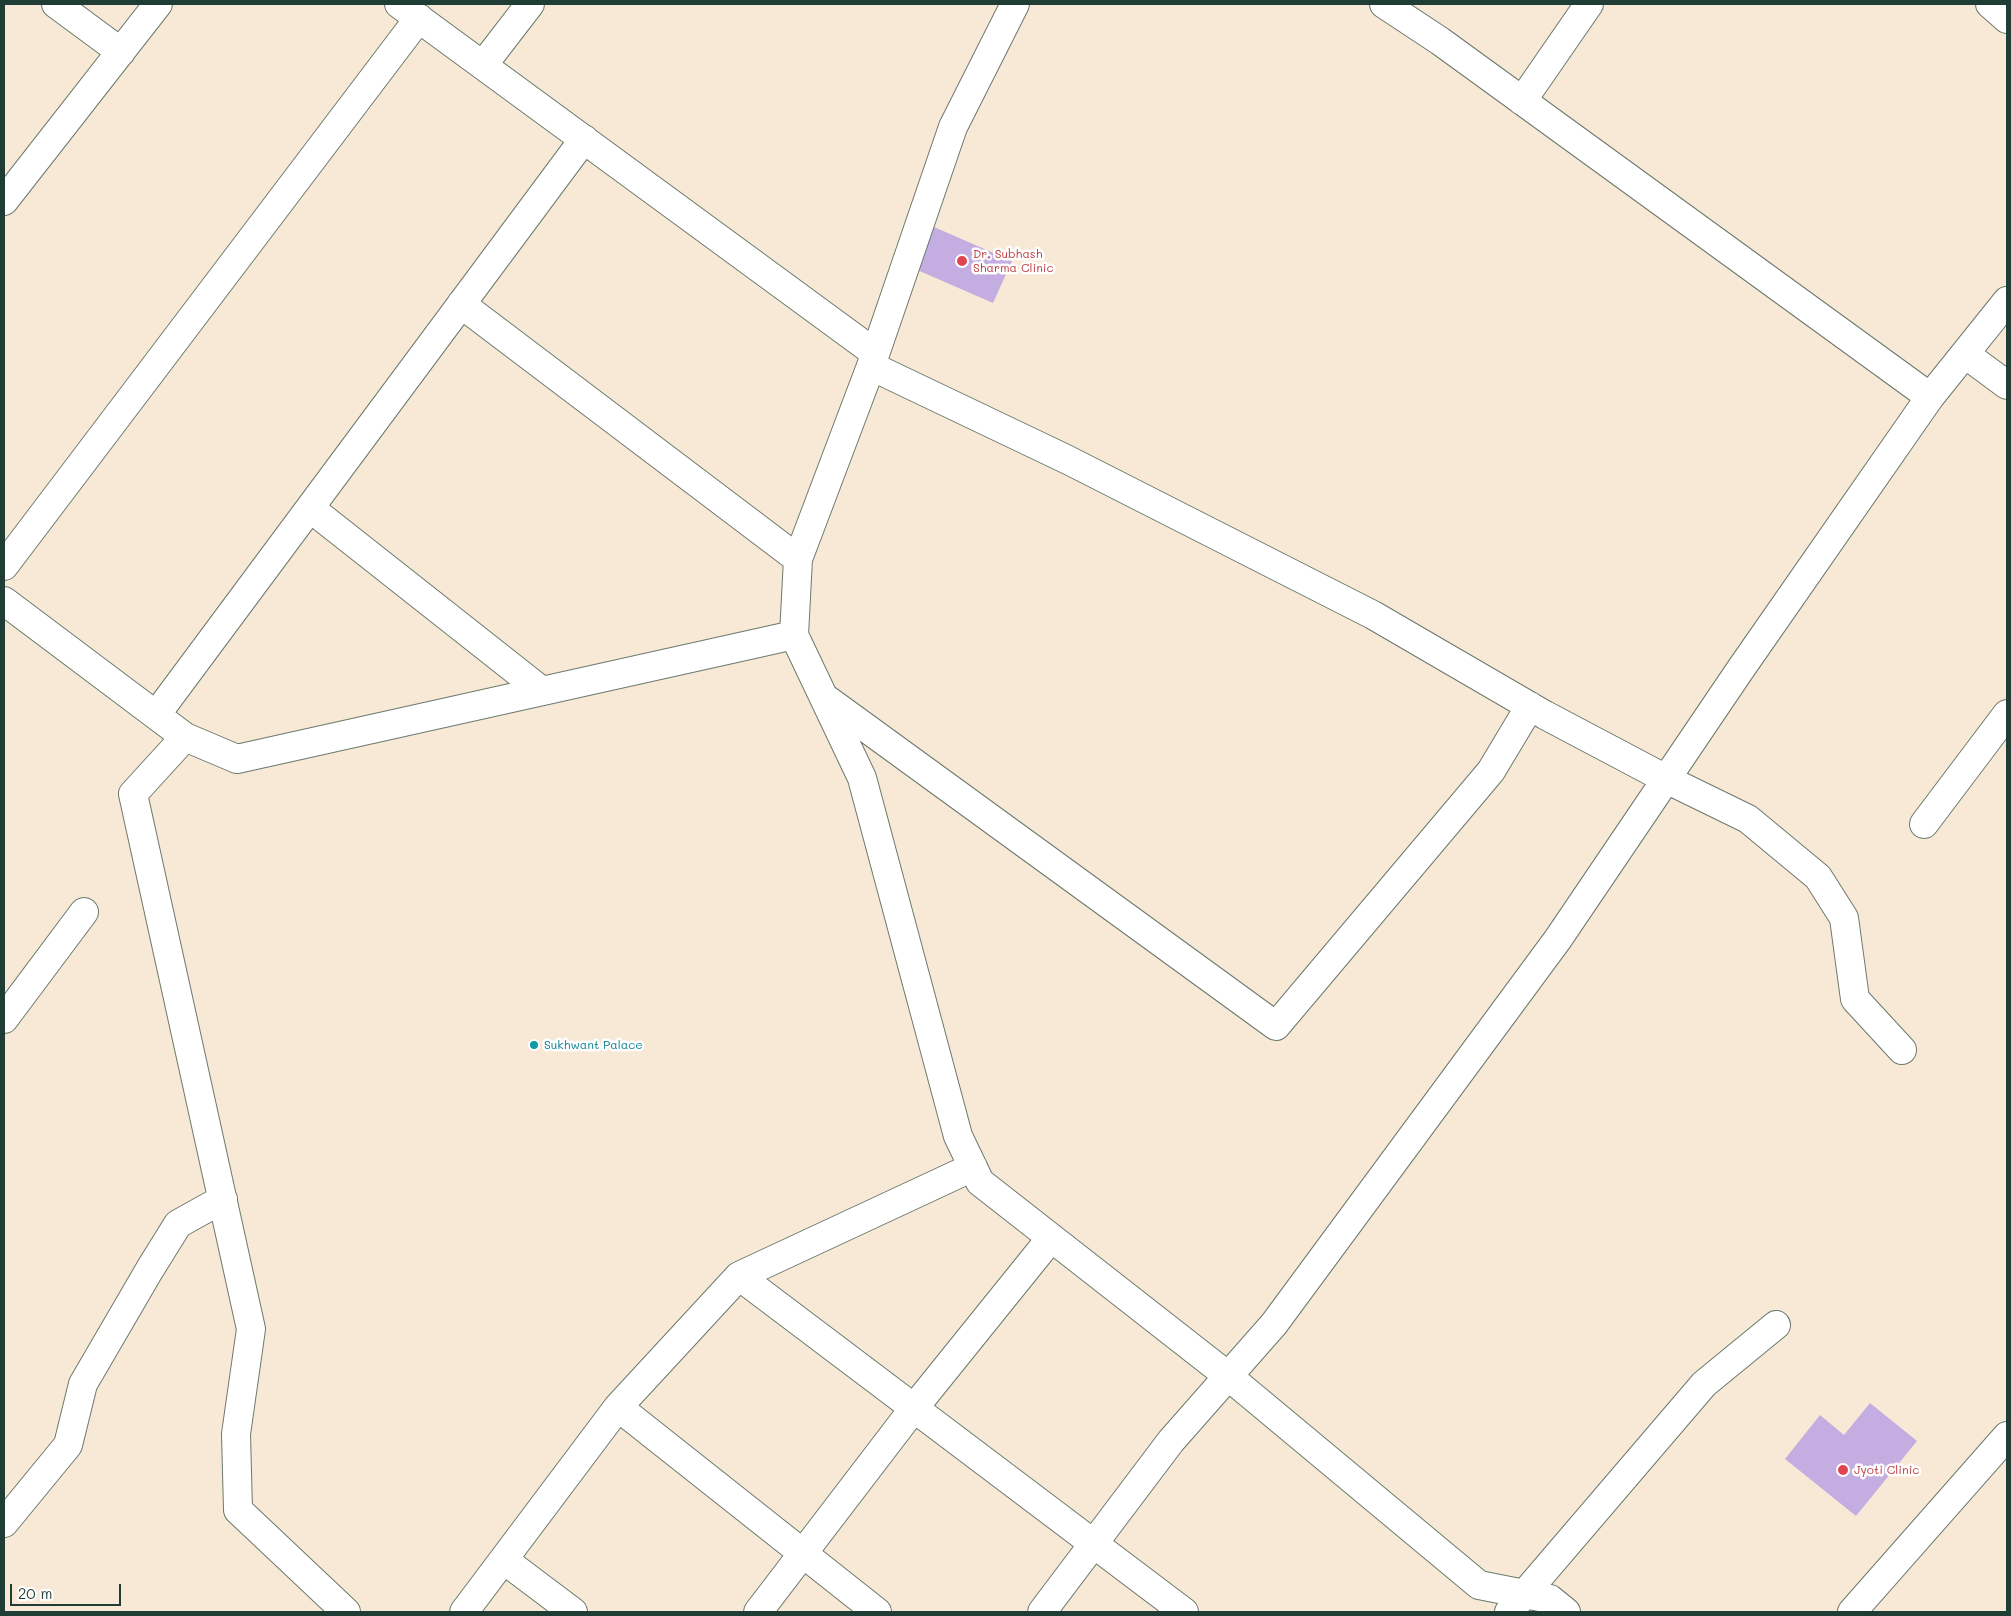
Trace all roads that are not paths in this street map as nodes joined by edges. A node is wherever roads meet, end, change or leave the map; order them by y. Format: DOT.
graph roads {
  1 [pos="56,4"];
  2 [pos="158,4"];
  3 [pos="530,4"];
  4 [pos="1015,4"];
  5 [pos="1384,4"];
  6 [pos="1589,4"];
  7 [pos="1990,4"];
  8 [pos="409,11"];
  9 [pos="2007,19"];
  10 [pos="121,52"];
  11 [pos="483,65"];
  12 [pos="1522,100"];
  13 [pos="584,140"];
  14 [pos="4,201"];
  15 [pos="2007,301"];
  16 [pos="461,304"];
  17 [pos="1965,354"];
  18 [pos="873,360"];
  19 [pos="2007,385"];
  20 [pos="1930,397"];
  21 [pos="310,508"];
  22 [pos="798,559"];
  23 [pos="4,566"];
  24 [pos="4,601"];
  25 [pos="794,635"];
  26 [pos="542,691"];
  27 [pos="824,697"];
  28 [pos="1530,706"];
  29 [pos="156,715"];
  30 [pos="2007,716"];
  31 [pos="185,737"];
  32 [pos="1666,779"];
  33 [pos="1924,824"];
  34 [pos="84,912"];
  35 [pos="4,1019"];
  36 [pos="1902,1050"];
  37 [pos="973,1167"];
  38 [pos="223,1199"];
  39 [pos="1051,1238"];
  40 [pos="739,1276"];
  41 [pos="1776,1325"];
  42 [pos="1228,1376"];
  43 [pos="618,1407"];
  44 [pos="914,1408"];
  45 [pos="2007,1436"];
  46 [pos="4,1523"];
  47 [pos="1094,1544"];
  48 [pos="803,1554"];
  49 [pos="504,1560"];
  50 [pos="1516,1603"];
  51 [pos="346,1612"];
  52 [pos="464,1612"];
  53 [pos="573,1612"];
  54 [pos="758,1612"];
  55 [pos="878,1612"];
  56 [pos="1042,1612"];
  57 [pos="1184,1612"];
  58 [pos="1566,1612"];
  59 [pos="1852,1612"];
  1 -- 10 [label="street"];
  2 -- 10 [label="street"];
  3 -- 11 [label="street"];
  4 -- 18 [label="street"];
  5 -- 12 [label="street"];
  6 -- 12 [label="street"];
  7 -- 9 [label="street"];
  8 -- 11 [label="street"];
  8 -- 23 [label="street"];
  10 -- 14 [label="street"];
  11 -- 13 [label="street"];
  12 -- 20 [label="street"];
  13 -- 16 [label="street"];
  13 -- 18 [label="street"];
  15 -- 17 [label="street"];
  16 -- 21 [label="street"];
  16 -- 22 [label="street"];
  17 -- 19 [label="street"];
  17 -- 20 [label="street"];
  18 -- 22 [label="street"];
  18 -- 28 [label="street"];
  20 -- 32 [label="street"];
  21 -- 26 [label="street"];
  21 -- 29 [label="street"];
  22 -- 25 [label="street"];
  24 -- 29 [label="street"];
  25 -- 26 [label="street"];
  25 -- 27 [label="street"];
  26 -- 31 [label="street"];
  27 -- 28 [label="street"];
  27 -- 37 [label="street"];
  28 -- 32 [label="street"];
  29 -- 31 [label="street"];
  30 -- 33 [label="street"];
  31 -- 38 [label="street"];
  32 -- 36 [label="street"];
  32 -- 42 [label="street"];
  34 -- 35 [label="street"];
  37 -- 39 [label="street"];
  37 -- 40 [label="street"];
  38 -- 46 [label="street"];
  38 -- 51 [label="street"];
  39 -- 42 [label="street"];
  39 -- 44 [label="street"];
  40 -- 43 [label="street"];
  40 -- 44 [label="street"];
  41 -- 50 [label="street"];
  42 -- 47 [label="street"];
  42 -- 50 [label="street"];
  43 -- 48 [label="street"];
  43 -- 49 [label="street"];
  44 -- 47 [label="street"];
  44 -- 48 [label="street"];
  45 -- 59 [label="street"];
  47 -- 56 [label="street"];
  47 -- 57 [label="street"];
  48 -- 54 [label="street"];
  48 -- 55 [label="street"];
  49 -- 52 [label="street"];
  49 -- 53 [label="street"];
  50 -- 58 [label="street"];
}
